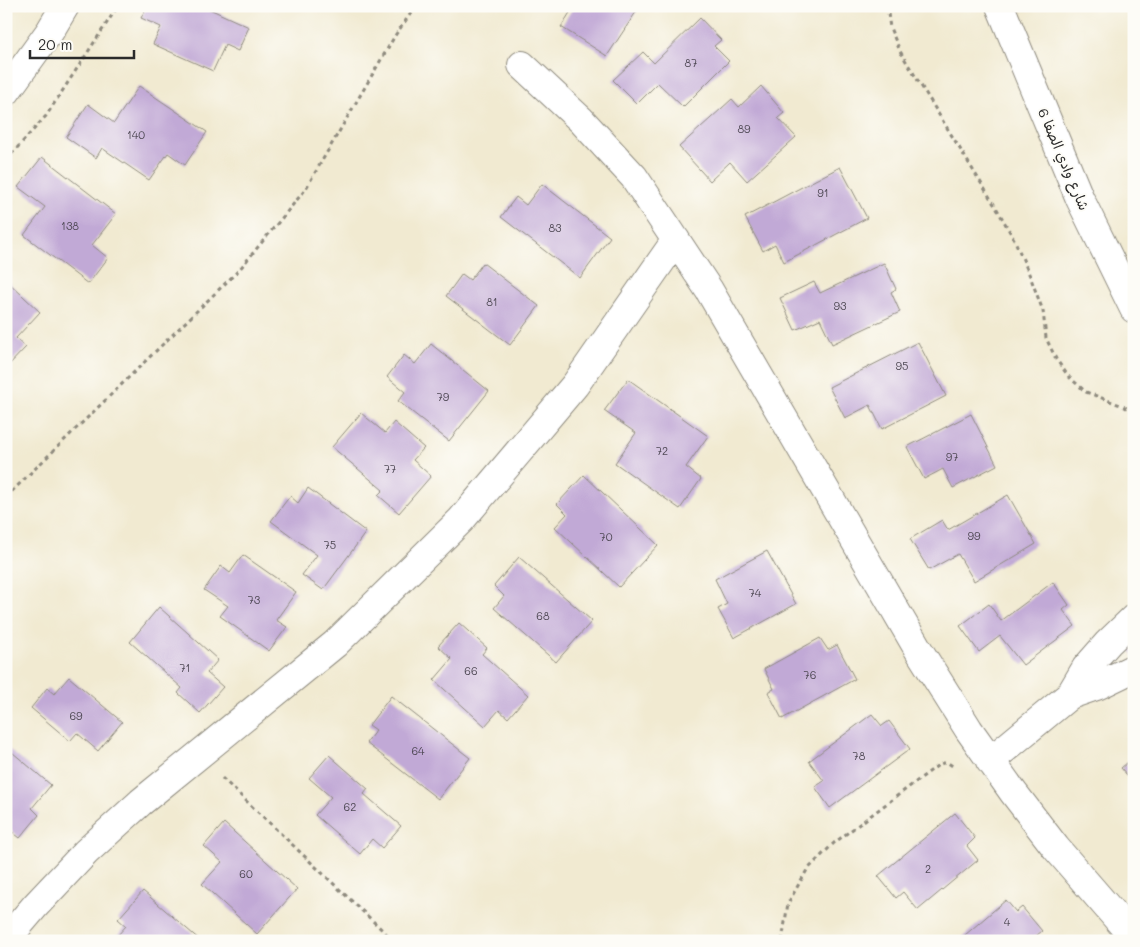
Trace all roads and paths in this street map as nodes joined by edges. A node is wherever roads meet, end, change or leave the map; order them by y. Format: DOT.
graph roads {
  1 [pos="64,6"];
  2 [pos="118,6"];
  3 [pos="416,6"];
  4 [pos="886,6"];
  5 [pos="1000,6"];
  6 [pos="522,65"];
  7 [pos="6,92"];
  8 [pos="6,160"];
  9 [pos="676,240"];
  10 [pos="1134,309"];
  11 [pos="1134,412"];
  12 [pos="6,497"];
  13 [pos="1134,618"];
  14 [pos="1108,643"];
  15 [pos="1131,670"];
  16 [pos="1070,695"];
  17 [pos="199,756"];
  18 [pos="990,761"];
  19 [pos="960,774"];
  20 [pos="1134,938"];
  21 [pos="6,940"];
  22 [pos="394,941"];
  23 [pos="782,941"];
  1 -- 7 [label="street"];
  2 -- 8 [label="path"];
  3 -- 12 [label="path"];
  4 -- 11 [label="path"];
  5 -- 10 [label="street, شارع وادي الصفا 6"];
  6 -- 9 [label="street"];
  9 -- 17 [label="street"];
  9 -- 18 [label="street"];
  13 -- 14 [label="street"];
  14 -- 15 [label="street"];
  14 -- 16 [label="street"];
  15 -- 16 [label="street"];
  16 -- 18 [label="street"];
  17 -- 21 [label="street"];
  17 -- 22 [label="path"];
  18 -- 20 [label="street"];
  19 -- 23 [label="path"];
}
